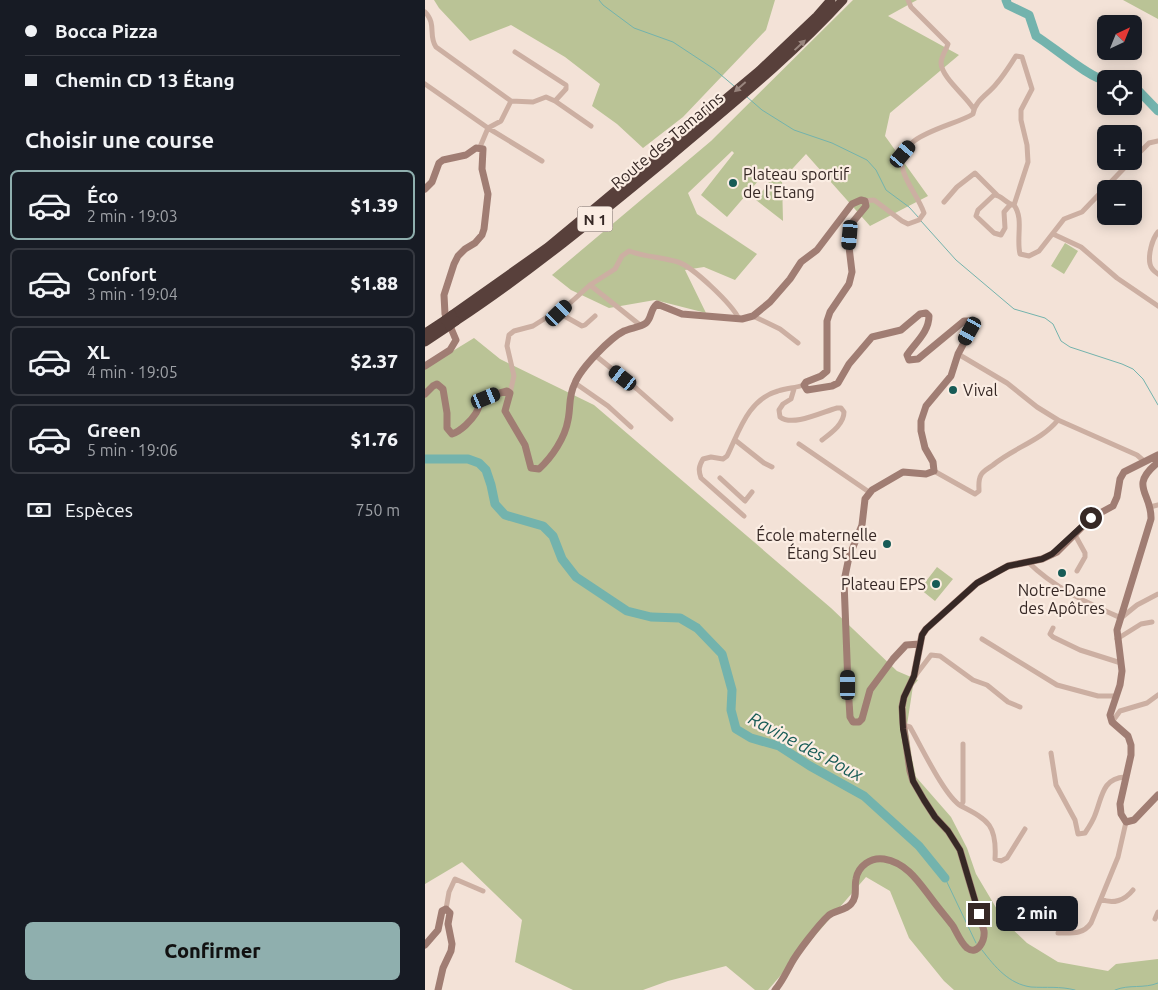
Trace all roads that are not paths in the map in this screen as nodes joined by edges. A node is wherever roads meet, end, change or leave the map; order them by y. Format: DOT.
graph roads {
  1 [pos="831,0"];
  2 [pos="843,0"];
  3 [pos="907,0"];
  4 [pos="425,12"];
  5 [pos="515,52"];
  6 [pos="761,75"];
  7 [pos="425,84"];
  8 [pos="511,101"];
  9 [pos="555,101"];
  10 [pos="973,108"];
  11 [pos="591,126"];
  12 [pos="488,128"];
  13 [pos="1158,141"];
  14 [pos="480,147"];
  15 [pos="1142,150"];
  16 [pos="542,161"];
  17 [pos="1122,170"];
  18 [pos="425,189"];
  19 [pos="997,195"];
  20 [pos="865,202"];
  21 [pos="944,202"];
  22 [pos="1012,205"];
  23 [pos="1158,232"];
  24 [pos="1053,234"];
  25 [pos="1158,274"];
  26 [pos="591,285"];
  27 [pos="1158,306"];
  28 [pos="559,313"];
  29 [pos="595,316"];
  30 [pos="753,316"];
  31 [pos="739,319"];
  32 [pos="450,321"];
  33 [pos="640,325"];
  34 [pos="425,333"];
  35 [pos="425,342"];
  36 [pos="798,343"];
  37 [pos="958,354"];
  38 [pos="595,356"];
  39 [pos="425,366"];
  40 [pos="575,383"];
  41 [pos="804,385"];
  42 [pos="794,389"];
  43 [pos="510,393"];
  44 [pos="425,394"];
  45 [pos="671,419"];
  46 [pos="1058,420"];
  47 [pos="631,427"];
  48 [pos="735,440"];
  49 [pos="822,440"];
  50 [pos="799,444"];
  51 [pos="1157,456"];
  52 [pos="1144,461"];
  53 [pos="772,466"];
  54 [pos="934,471"];
  55 [pos="720,478"];
  56 [pos="728,485"];
  57 [pos="752,492"];
  58 [pos="869,492"];
  59 [pos="719,494"];
  60 [pos="1158,505"];
  61 [pos="1150,507"];
  62 [pos="743,516"];
  63 [pos="1074,534"];
  64 [pos="1028,562"];
  65 [pos="1077,571"];
  66 [pos="1158,594"];
  67 [pos="1121,618"];
  68 [pos="1152,622"];
  69 [pos="1053,628"];
  70 [pos="981,639"];
  71 [pos="1117,640"];
  72 [pos="919,644"];
  73 [pos="1121,663"];
  74 [pos="914,676"];
  75 [pos="1158,694"];
  76 [pos="1116,696"];
  77 [pos="1020,707"];
  78 [pos="1112,722"];
  79 [pos="903,725"];
  80 [pos="963,744"];
  81 [pos="1051,753"];
  82 [pos="1125,777"];
  83 [pos="1158,795"];
  84 [pos="961,806"];
  85 [pos="1126,822"];
  86 [pos="1025,830"];
  87 [pos="1133,890"];
  88 [pos="483,891"];
  89 [pos="1101,899"];
  90 [pos="446,909"];
  91 [pos="1158,912"];
  92 [pos="1155,919"];
  93 [pos="1058,933"];
  94 [pos="425,945"];
  95 [pos="438,990"];
  96 [pos="775,990"];
  1 -- 6 [label="highway, Route des Tamarins / N 1"];
  6 -- 2 [label="highway, Route des Tamarins / N 1, one-way"];
  3 -- 10 [label="street"];
  4 -- 8 [label="street"];
  5 -- 9 [label="street"];
  6 -- 32 [label="highway, Route des Tamarins / N 1"];
  7 -- 12 [label="street"];
  8 -- 9 [label="street"];
  8 -- 12 [label="street"];
  9 -- 11 [label="street"];
  10 -- 20 [label="street"];
  10 -- 22 [label="street"];
  12 -- 14 [label="street"];
  12 -- 16 [label="street"];
  13 -- 15 [label="street"];
  14 -- 18 [label="main road"];
  14 -- 32 [label="main road"];
  17 -- 24 [label="street"];
  19 -- 21 [label="street"];
  19 -- 22 [label="street"];
  19 -- 22 [label="street"];
  20 -- 30 [label="main road"];
  20 -- 41 [label="main road"];
  22 -- 24 [label="street"];
  23 -- 25 [label="street"];
  24 -- 27 [label="street"];
  26 -- 28 [label="street"];
  26 -- 31 [label="street"];
  26 -- 33 [label="street"];
  28 -- 29 [label="street"];
  28 -- 43 [label="street"];
  30 -- 31 [label="main road"];
  30 -- 36 [label="street"];
  31 -- 33 [label="main road"];
  32 -- 34 [label="highway, Route des Tamarins / N 1"];
  32 -- 35 [label="highway, Route des Tamarins / N 1"];
  32 -- 39 [label="main road"];
  33 -- 38 [label="main road"];
  37 -- 41 [label="main road"];
  37 -- 46 [label="street"];
  37 -- 54 [label="main road"];
  38 -- 40 [label="main road"];
  38 -- 45 [label="street"];
  40 -- 43 [label="main road"];
  40 -- 47 [label="street"];
  41 -- 42 [label="street"];
  42 -- 48 [label="street"];
  42 -- 49 [label="street"];
  43 -- 44 [label="main road"];
  46 -- 52 [label="street"];
  46 -- 54 [label="street"];
  48 -- 53 [label="street"];
  48 -- 59 [label="street"];
  50 -- 58 [label="street"];
  51 -- 52 [label="main road"];
  51 -- 61 [label="main road"];
  52 -- 63 [label="main road"];
  54 -- 58 [label="main road"];
  55 -- 56 [label="street"];
  56 -- 57 [label="street"];
  56 -- 59 [label="street"];
  58 -- 72 [label="main road"];
  59 -- 62 [label="street"];
  60 -- 61 [label="street"];
  61 -- 67 [label="main road"];
  63 -- 64 [label="main road"];
  63 -- 65 [label="street"];
  64 -- 67 [label="street"];
  64 -- 72 [label="main road"];
  66 -- 67 [label="street"];
  67 -- 71 [label="main road"];
  68 -- 71 [label="street"];
  69 -- 73 [label="street"];
  70 -- 76 [label="street"];
  71 -- 73 [label="main road"];
  72 -- 74 [label="main road"];
  73 -- 76 [label="main road"];
  74 -- 77 [label="street"];
  74 -- 79 [label="main road"];
  75 -- 78 [label="street"];
  76 -- 78 [label="main road"];
  78 -- 82 [label="main road"];
  79 -- 84 [label="street"];
  79 -- 96 [label="main road"];
  80 -- 84 [label="street"];
  81 -- 82 [label="street"];
  82 -- 85 [label="main road"];
  83 -- 85 [label="main road"];
  84 -- 86 [label="street"];
  85 -- 89 [label="street"];
  87 -- 89 [label="street"];
  88 -- 90 [label="street"];
  89 -- 93 [label="street"];
  90 -- 94 [label="main road"];
  90 -- 95 [label="main road"];
  91 -- 92 [label="street"];
}
